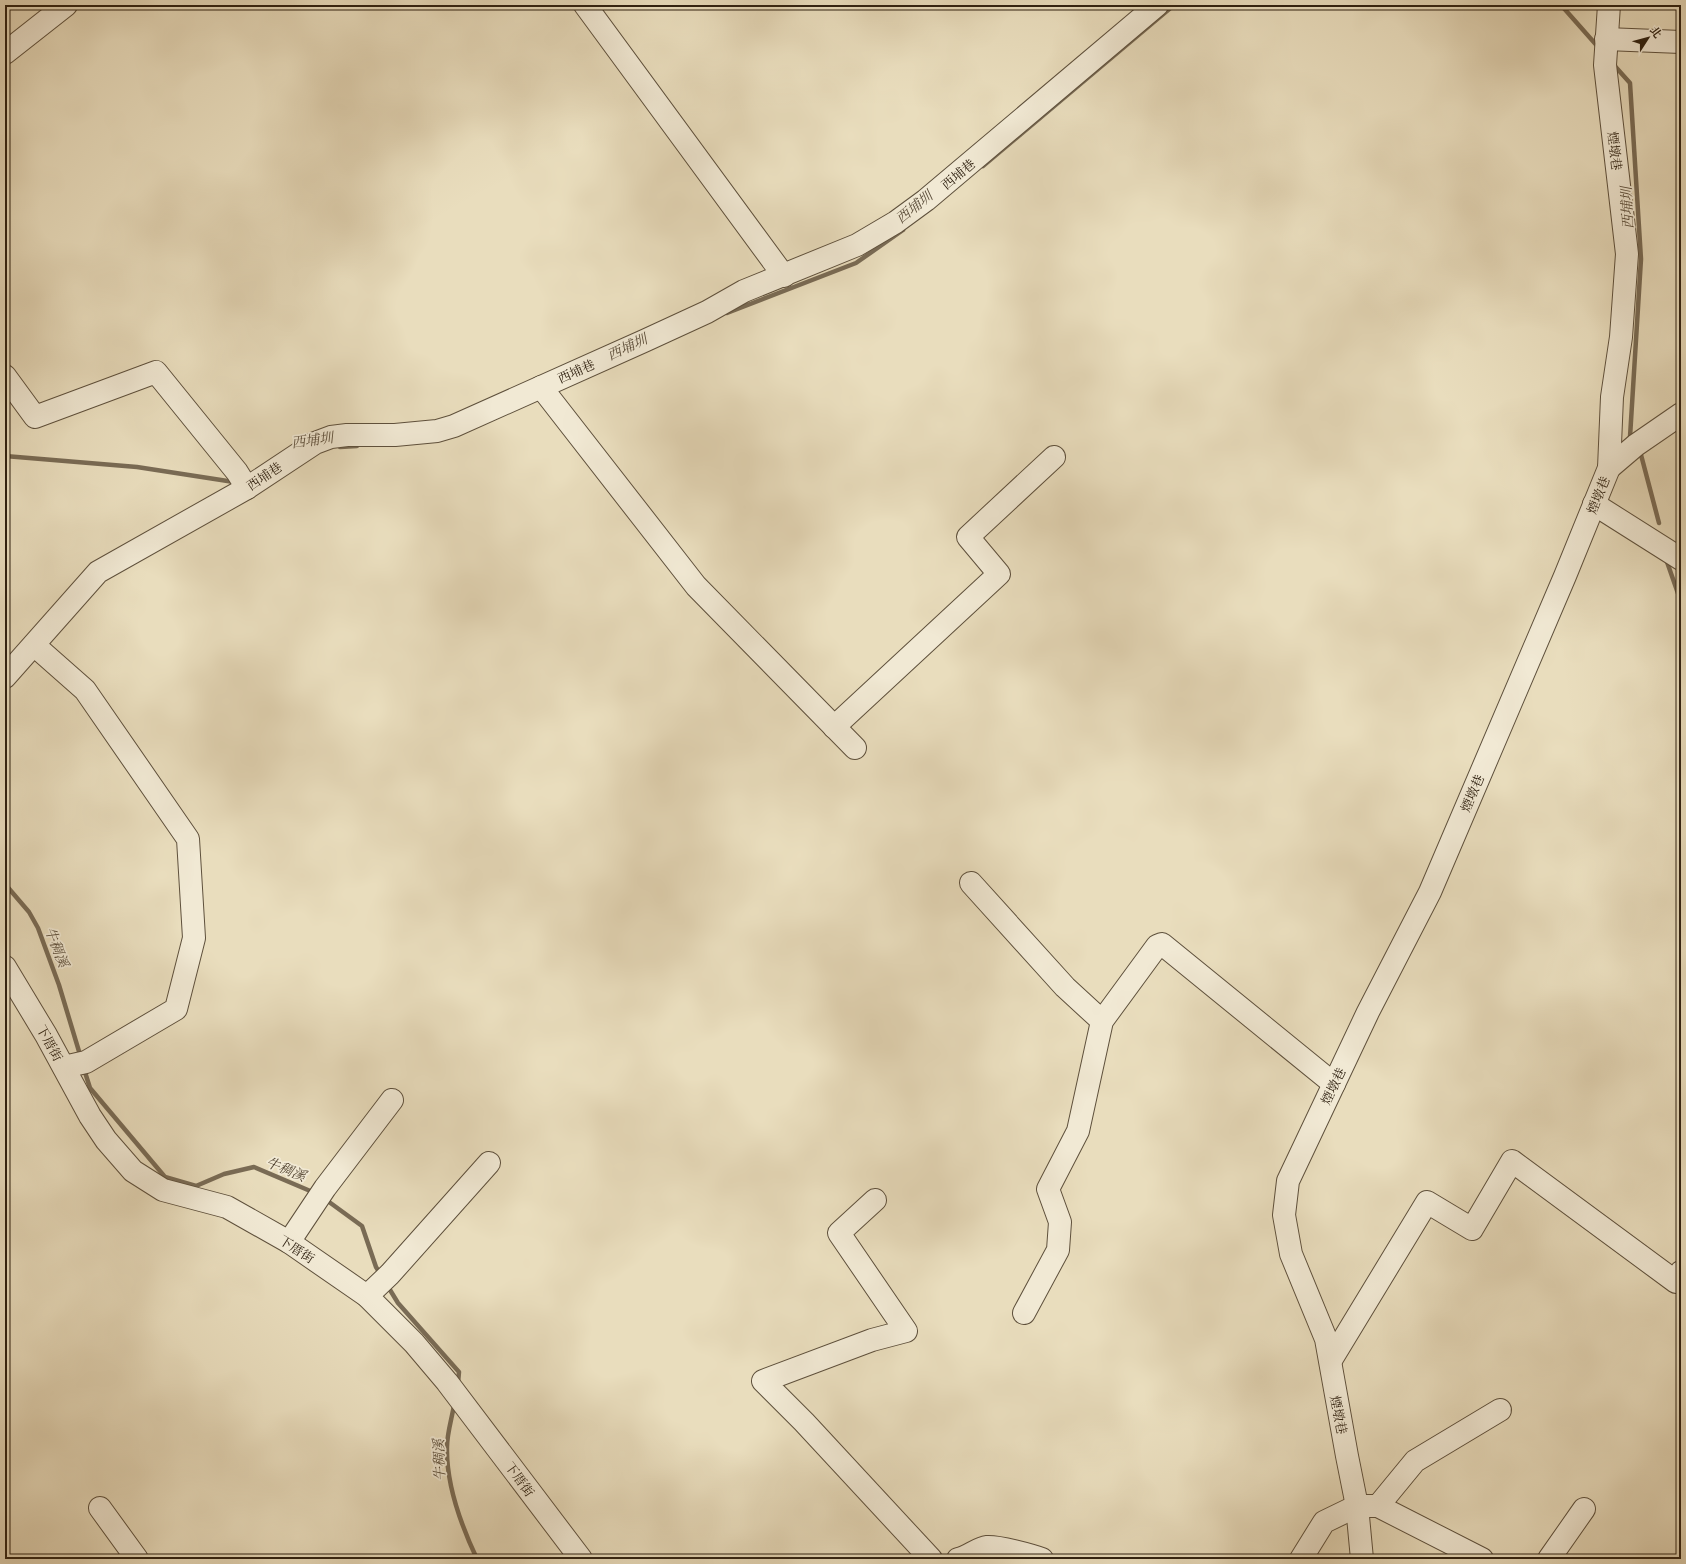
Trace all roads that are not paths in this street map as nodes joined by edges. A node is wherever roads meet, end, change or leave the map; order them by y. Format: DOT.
graph roads {
  1 [pos="66,5"];
  2 [pos="585,5"];
  3 [pos="1157,5"];
  4 [pos="1609,5"];
  5 [pos="1606,39"];
  6 [pos="1681,42"];
  7 [pos="5,53"];
  8 [pos="784,276"];
  9 [pos="5,376"];
  10 [pos="546,394"];
  11 [pos="1681,414"];
  12 [pos="1054,457"];
  13 [pos="1609,468"];
  14 [pos="242,480"];
  15 [pos="1594,504"];
  16 [pos="1681,559"];
  17 [pos="34,645"];
  18 [pos="5,676"];
  19 [pos="834,727"];
  20 [pos="855,748"];
  21 [pos="971,883"];
  22 [pos="5,967"];
  23 [pos="1102,1021"];
  24 [pos="74,1065"];
  25 [pos="1334,1084"];
  26 [pos="392,1100"];
  27 [pos="489,1163"];
  28 [pos="875,1200"];
  29 [pos="289,1242"];
  30 [pos="1681,1272"];
  31 [pos="367,1296"];
  32 [pos="1024,1313"];
  33 [pos="1331,1360"];
  34 [pos="1500,1410"];
  35 [pos="1367,1506"];
  36 [pos="100,1508"];
  37 [pos="1584,1509"];
  38 [pos="137,1559"];
  39 [pos="580,1559"];
  40 [pos="931,1559"];
  41 [pos="958,1559"];
  42 [pos="1042,1559"];
  43 [pos="1301,1559"];
  44 [pos="1362,1559"];
  45 [pos="1482,1559"];
  46 [pos="1549,1559"];
  1 -- 7 [label="street"];
  2 -- 8 [label="street"];
  3 -- 8 [label="street, 西埔巷"];
  4 -- 5 [label="street, 煙墩巷"];
  5 -- 6 [label="street"];
  5 -- 13 [label="street, 煙墩巷"];
  8 -- 10 [label="street, 西埔巷"];
  9 -- 14 [label="street"];
  10 -- 14 [label="street, 西埔巷"];
  10 -- 19 [label="street"];
  11 -- 13 [label="street"];
  12 -- 19 [label="street"];
  13 -- 15 [label="street, 煙墩巷"];
  14 -- 17 [label="street, 西埔巷"];
  15 -- 16 [label="street"];
  15 -- 25 [label="street, 煙墩巷"];
  17 -- 18 [label="street, 西埔巷"];
  17 -- 24 [label="street"];
  19 -- 20 [label="street"];
  21 -- 23 [label="street"];
  22 -- 24 [label="street, 下厝街"];
  23 -- 25 [label="street"];
  23 -- 32 [label="street"];
  24 -- 29 [label="street, 下厝街"];
  25 -- 33 [label="street, 煙墩巷"];
  26 -- 29 [label="street"];
  27 -- 31 [label="street"];
  28 -- 40 [label="street"];
  29 -- 31 [label="street, 下厝街"];
  30 -- 33 [label="street"];
  31 -- 39 [label="street, 下厝街"];
  33 -- 35 [label="street, 煙墩巷"];
  34 -- 35 [label="street"];
  35 -- 43 [label="street"];
  35 -- 44 [label="street, 煙墩巷"];
  35 -- 45 [label="street"];
  36 -- 38 [label="street"];
  37 -- 46 [label="street"];
  41 -- 42 [label="street"];
}
